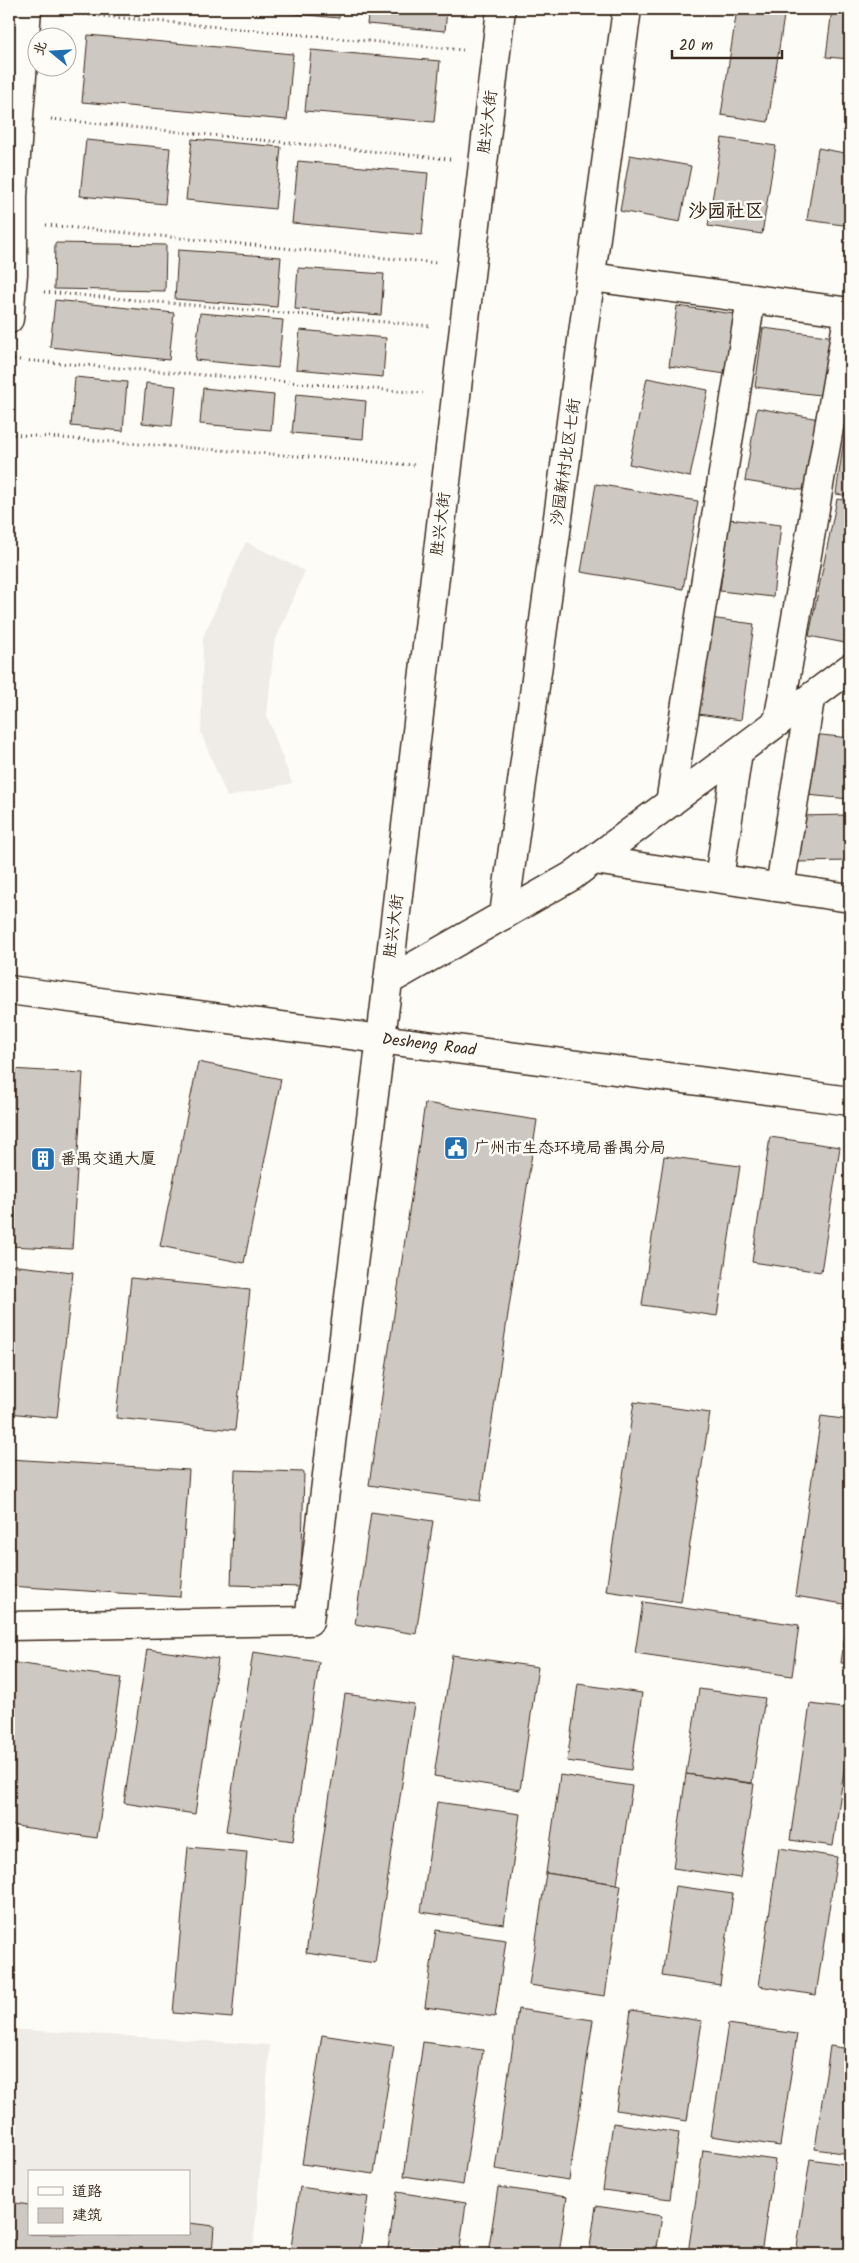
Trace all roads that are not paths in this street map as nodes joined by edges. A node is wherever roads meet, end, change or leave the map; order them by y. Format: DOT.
graph roads {
  1 [pos="27,9"];
  2 [pos="501,9"];
  3 [pos="627,9"];
  4 [pos="591,277"];
  5 [pos="751,299"];
  6 [pos="850,312"];
  7 [pos="9,319"];
  8 [pos="850,668"];
  9 [pos="810,698"];
  10 [pos="778,722"];
  11 [pos="738,752"];
  12 [pos="670,803"];
  13 [pos="594,860"];
  14 [pos="719,878"];
  15 [pos="780,887"];
  16 [pos="850,898"];
  17 [pos="504,915"];
  18 [pos="388,982"];
  19 [pos="9,990"];
  20 [pos="381,1039"];
  21 [pos="850,1100"];
  22 [pos="9,1626"];
  1 -- 7 [label="street"];
  2 -- 18 [label="street, 胜兴大街"];
  3 -- 4 [label="street, 沙园新村北区七街"];
  4 -- 5 [label="street"];
  4 -- 17 [label="street, 沙园新村北区七街"];
  5 -- 6 [label="street"];
  5 -- 12 [label="street"];
  6 -- 10 [label="street"];
  8 -- 9 [label="street"];
  9 -- 10 [label="street"];
  9 -- 15 [label="street"];
  10 -- 11 [label="street"];
  11 -- 12 [label="street"];
  11 -- 14 [label="street"];
  12 -- 13 [label="street"];
  13 -- 14 [label="street"];
  13 -- 17 [label="street"];
  14 -- 15 [label="street"];
  15 -- 16 [label="street"];
  17 -- 18 [label="street"];
  18 -- 20 [label="street, 胜兴大街"];
  19 -- 20 [label="street, Desheng Road"];
  20 -- 21 [label="street, Desheng Road"];
  20 -- 22 [label="street, 胜兴大街"];
}
